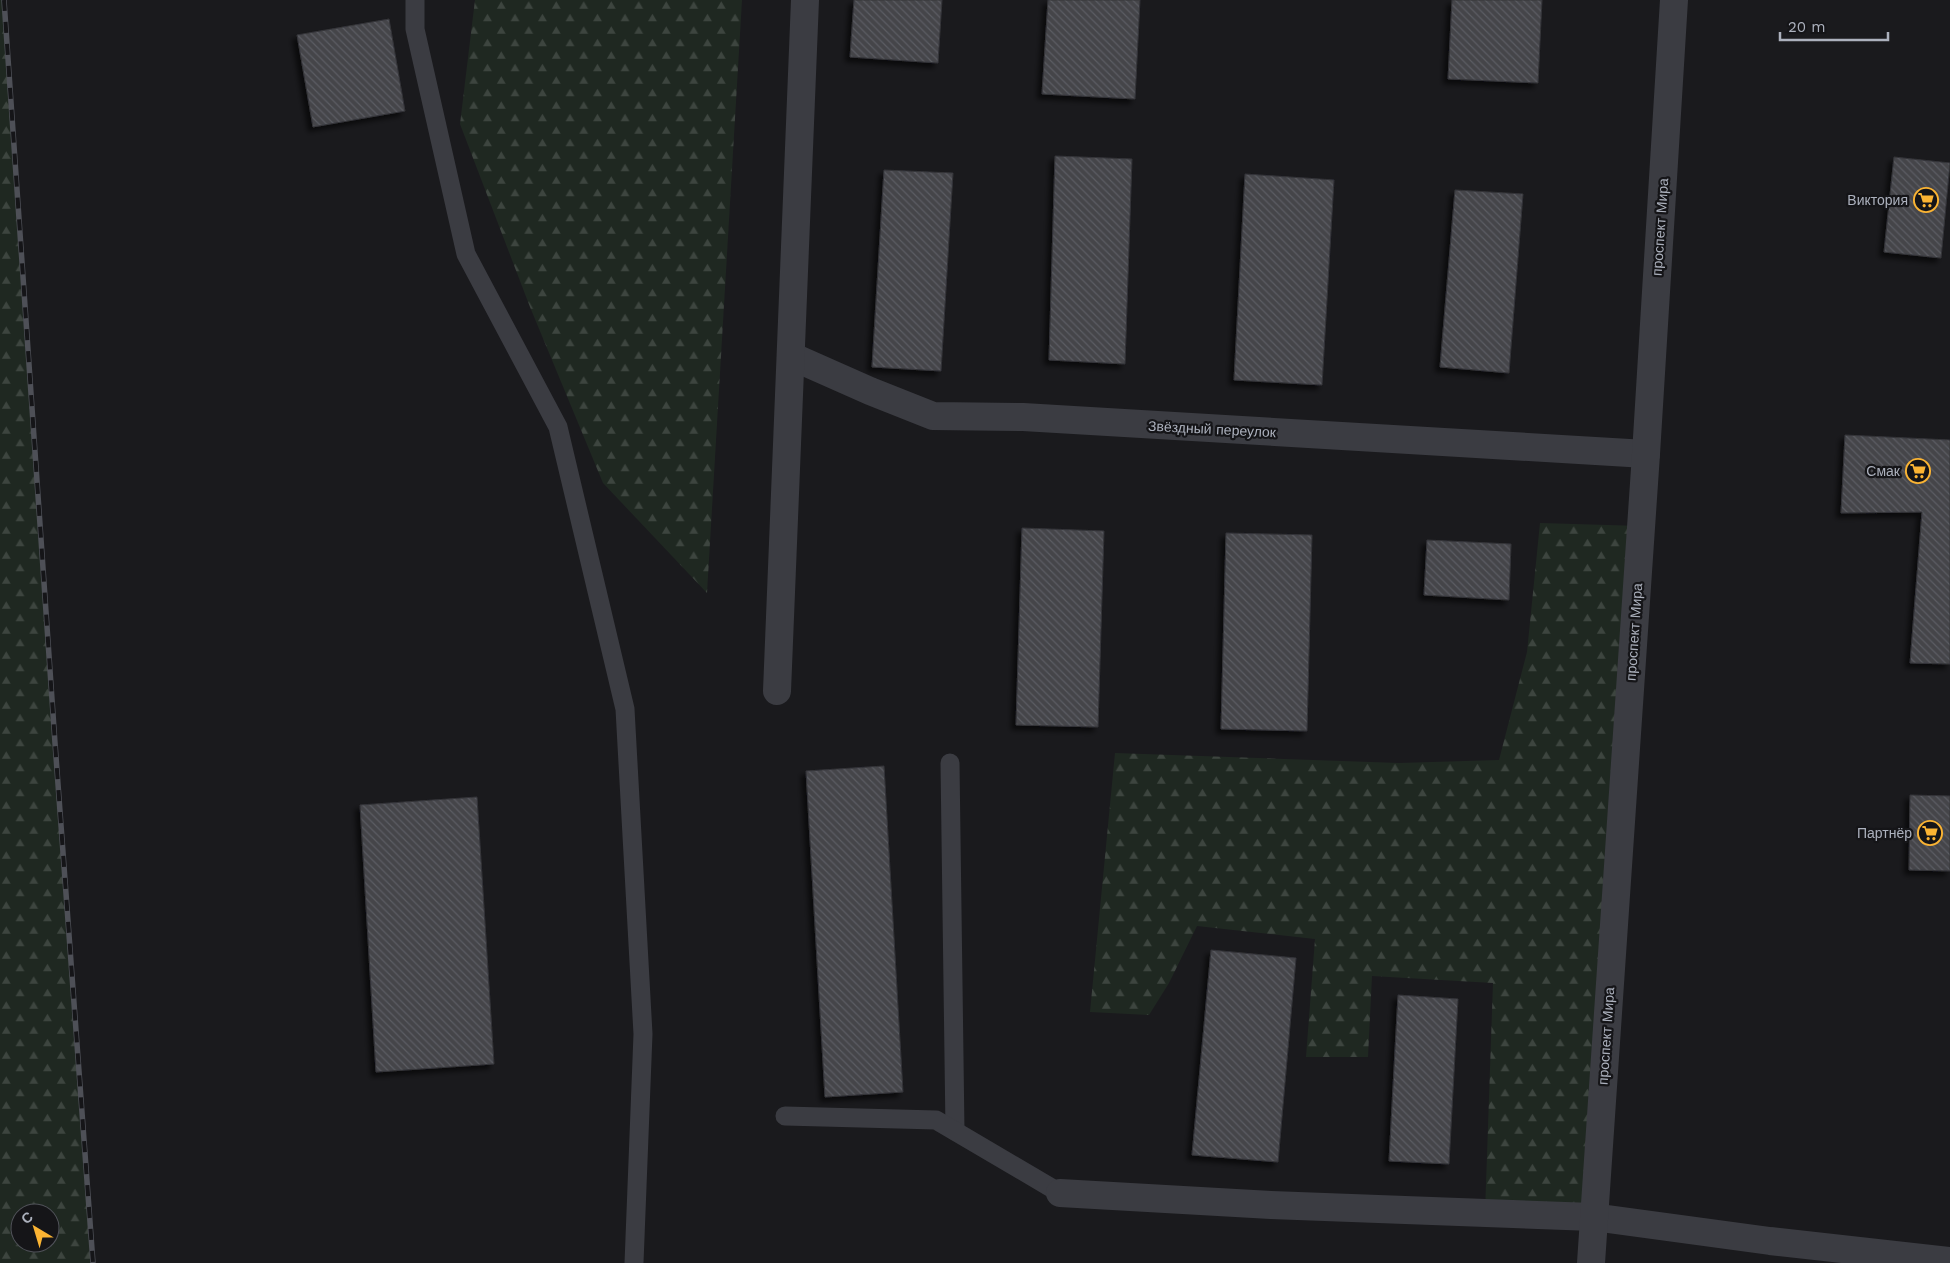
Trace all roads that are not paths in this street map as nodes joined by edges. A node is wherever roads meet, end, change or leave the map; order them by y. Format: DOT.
graph roads {
  1 [pos="415,0"];
  2 [pos="806,0"];
  3 [pos="1674,0"];
  4 [pos="791,356"];
  5 [pos="1646,454"];
  6 [pos="777,691"];
  7 [pos="950,763"];
  8 [pos="785,1116"];
  9 [pos="955,1131"];
  10 [pos="1060,1193"];
  11 [pos="1593,1217"];
  12 [pos="1950,1261"];
  13 [pos="634,1263"];
  14 [pos="1591,1263"];
  1 -- 13 [label="lane"];
  2 -- 4 [label="street"];
  3 -- 5 [label="street, проспект Мира"];
  4 -- 5 [label="street, Звёздный переулок"];
  4 -- 6 [label="street"];
  5 -- 11 [label="street, проспект Мира"];
  7 -- 9 [label="lane"];
  8 -- 9 [label="lane"];
  9 -- 10 [label="lane"];
  10 -- 11 [label="street"];
  11 -- 12 [label="street"];
  11 -- 14 [label="street, проспект Мира"];
}
